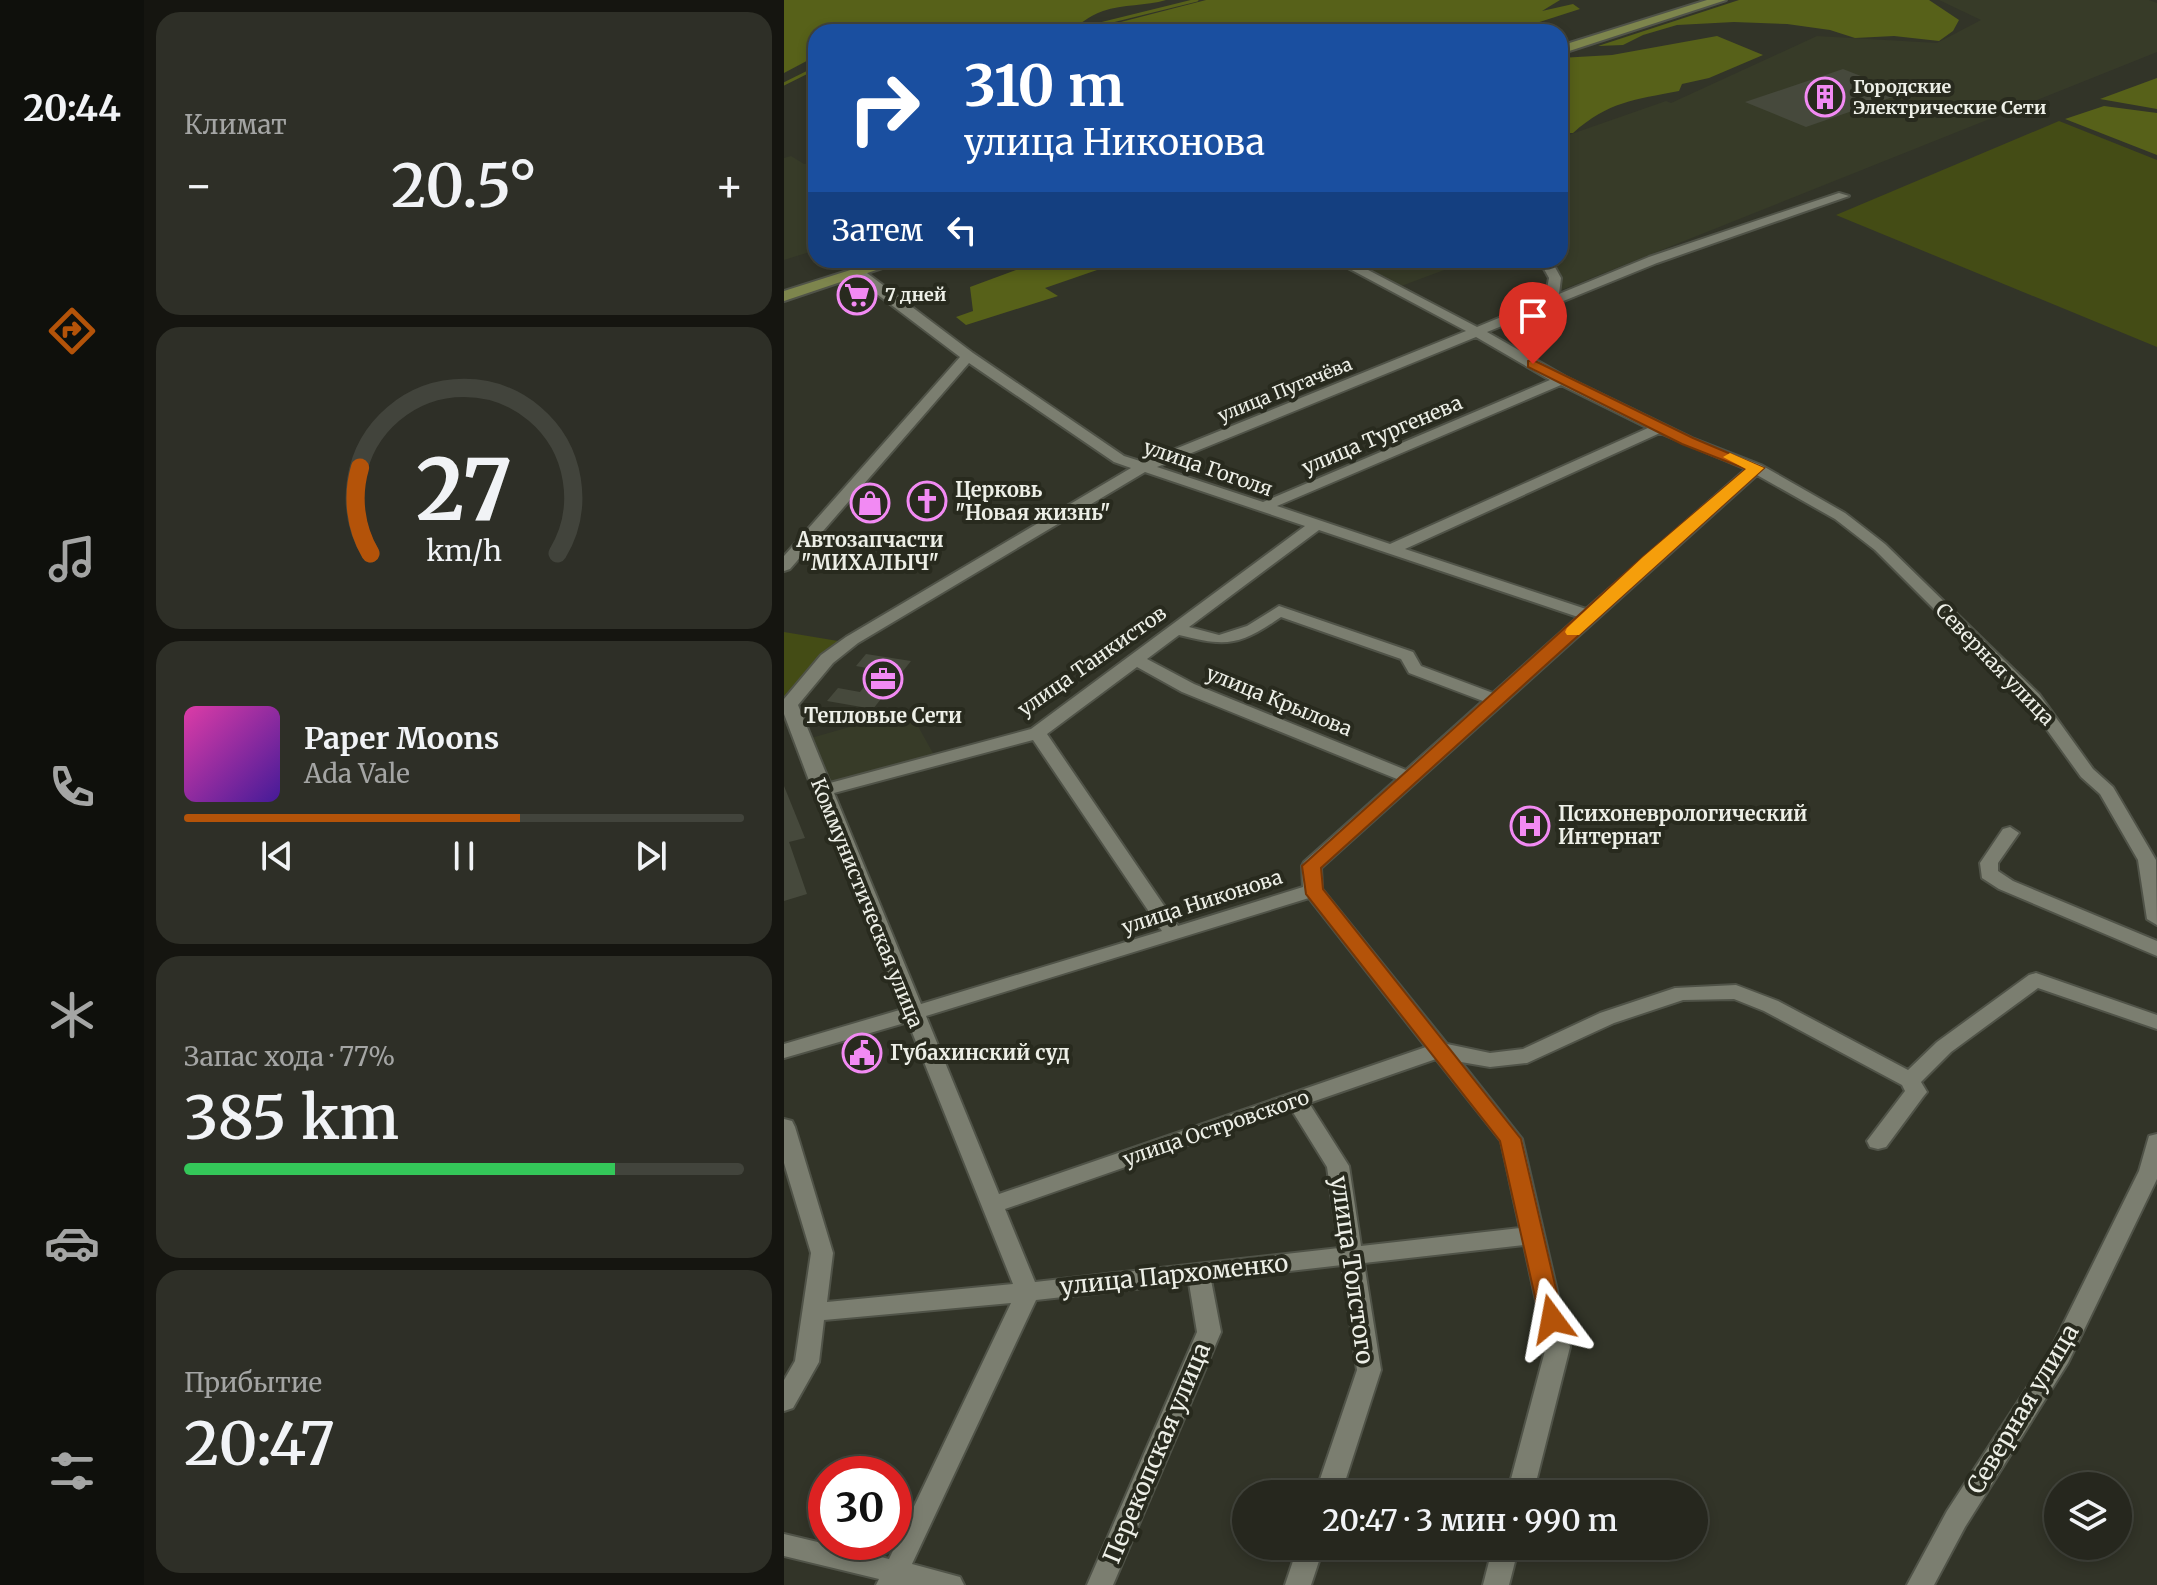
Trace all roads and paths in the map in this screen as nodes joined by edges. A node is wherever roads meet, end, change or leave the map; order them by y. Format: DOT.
graph roads {
  1 [pos="1720,0"];
  2 [pos="1568,48"];
  3 [pos="1843,196"];
  4 [pos="873,268"];
  5 [pos="1354,268"];
  6 [pos="1549,268"];
  7 [pos="858,273"];
  8 [pos="786,299"];
  9 [pos="1551,301"];
  10 [pos="1477,332"];
  11 [pos="968,356"];
  12 [pos="1561,380"];
  13 [pos="1662,427"];
  14 [pos="1143,467"];
  15 [pos="1756,468"];
  16 [pos="1263,507"];
  17 [pos="1316,525"];
  18 [pos="1389,550"];
  19 [pos="784,566"];
  20 [pos="1589,615"];
  21 [pos="1176,629"];
  22 [pos="1135,659"];
  23 [pos="1496,700"];
  24 [pos="786,704"];
  25 [pos="1037,733"];
  26 [pos="1410,778"];
  27 [pos="822,791"];
  28 [pos="2010,833"];
  29 [pos="1313,890"];
  30 [pos="2157,919"];
  31 [pos="1174,934"];
  32 [pos="2157,949"];
  33 [pos="912,1014"];
  34 [pos="2157,1022"];
  35 [pos="1439,1050"];
  36 [pos="784,1051"];
  37 [pos="1910,1080"];
  38 [pos="1296,1100"];
  39 [pos="784,1127"];
  40 [pos="1878,1141"];
  41 [pos="2157,1142"];
  42 [pos="992,1205"];
  43 [pos="1532,1235"];
  44 [pos="1352,1256"];
  45 [pos="1198,1272"];
  46 [pos="1028,1292"];
  47 [pos="815,1312"];
  48 [pos="784,1401"];
  49 [pos="1333,1480"];
  50 [pos="1524,1480"];
  51 [pos="784,1545"];
  52 [pos="1306,1560"];
  53 [pos="1502,1560"];
  54 [pos="892,1579"];
  55 [pos="951,1585"];
  56 [pos="1100,1585"];
  57 [pos="1298,1585"];
  58 [pos="1496,1585"];
  59 [pos="1920,1585"];
  1 -- 2 [label="main road"];
  3 -- 9 [label="street, улица Пугачёва"];
  4 -- 7 [label="main road"];
  5 -- 10 [label="street, Северная улица"];
  6 -- 9 [label="street"];
  7 -- 8 [label="main road"];
  7 -- 11 [label="street, улица Гоголя"];
  9 -- 10 [label="street, улица Пугачёва"];
  10 -- 12 [label="street, Северная улица"];
  10 -- 14 [label="street, улица Пугачёва"];
  11 -- 14 [label="street, улица Гоголя"];
  11 -- 19 [label="street"];
  12 -- 13 [label="street, Северная улица"];
  12 -- 16 [label="street, улица Тургенева"];
  13 -- 15 [label="street, Северная улица"];
  13 -- 18 [label="street"];
  14 -- 16 [label="street, улица Гоголя"];
  14 -- 24 [label="street, улица Пугачёва"];
  15 -- 20 [label="street, улица Никонова"];
  15 -- 30 [label="street, Северная улица"];
  16 -- 17 [label="street, улица Гоголя"];
  17 -- 18 [label="street, улица Гоголя"];
  17 -- 21 [label="street, улица Танкистов"];
  18 -- 20 [label="street, улица Гоголя"];
  20 -- 23 [label="street, улица Никонова"];
  21 -- 22 [label="street, улица Танкистов"];
  21 -- 23 [label="street"];
  22 -- 25 [label="street, улица Танкистов"];
  22 -- 26 [label="street, улица Крылова"];
  23 -- 26 [label="street, улица Никонова"];
  24 -- 27 [label="street, Коммунистическая улица"];
  25 -- 27 [label="street, улица Танкистов"];
  25 -- 31 [label="street"];
  26 -- 29 [label="street, улица Никонова"];
  27 -- 33 [label="street, Коммунистическая улица"];
  28 -- 32 [label="street"];
  29 -- 31 [label="street, улица Никонова"];
  29 -- 35 [label="street"];
  31 -- 33 [label="street, улица Никонова"];
  33 -- 36 [label="street, улица Никонова"];
  33 -- 42 [label="street, Коммунистическая улица"];
  34 -- 37 [label="street"];
  35 -- 37 [label="street"];
  35 -- 38 [label="street, улица Островского"];
  35 -- 43 [label="street"];
  37 -- 40 [label="street"];
  38 -- 42 [label="street, улица Островского"];
  38 -- 44 [label="street, улица Толстого"];
  39 -- 47 [label="street"];
  41 -- 59 [label="street, Северная улица"];
  42 -- 46 [label="street, Коммунистическая улица"];
  43 -- 44 [label="street, улица Пархоменко"];
  43 -- 50 [label="street"];
  44 -- 45 [label="street, улица Пархоменко"];
  44 -- 49 [label="street, улица Толстого"];
  45 -- 46 [label="street, улица Пархоменко"];
  45 -- 56 [label="street, Перекопская улица"];
  46 -- 47 [label="street, улица Пархоменко"];
  46 -- 54 [label="street"];
  47 -- 48 [label="street"];
  51 -- 54 [label="street"];
  52 -- 57 [label="street"];
  53 -- 58 [label="street"];
  54 -- 55 [label="street"];
}
